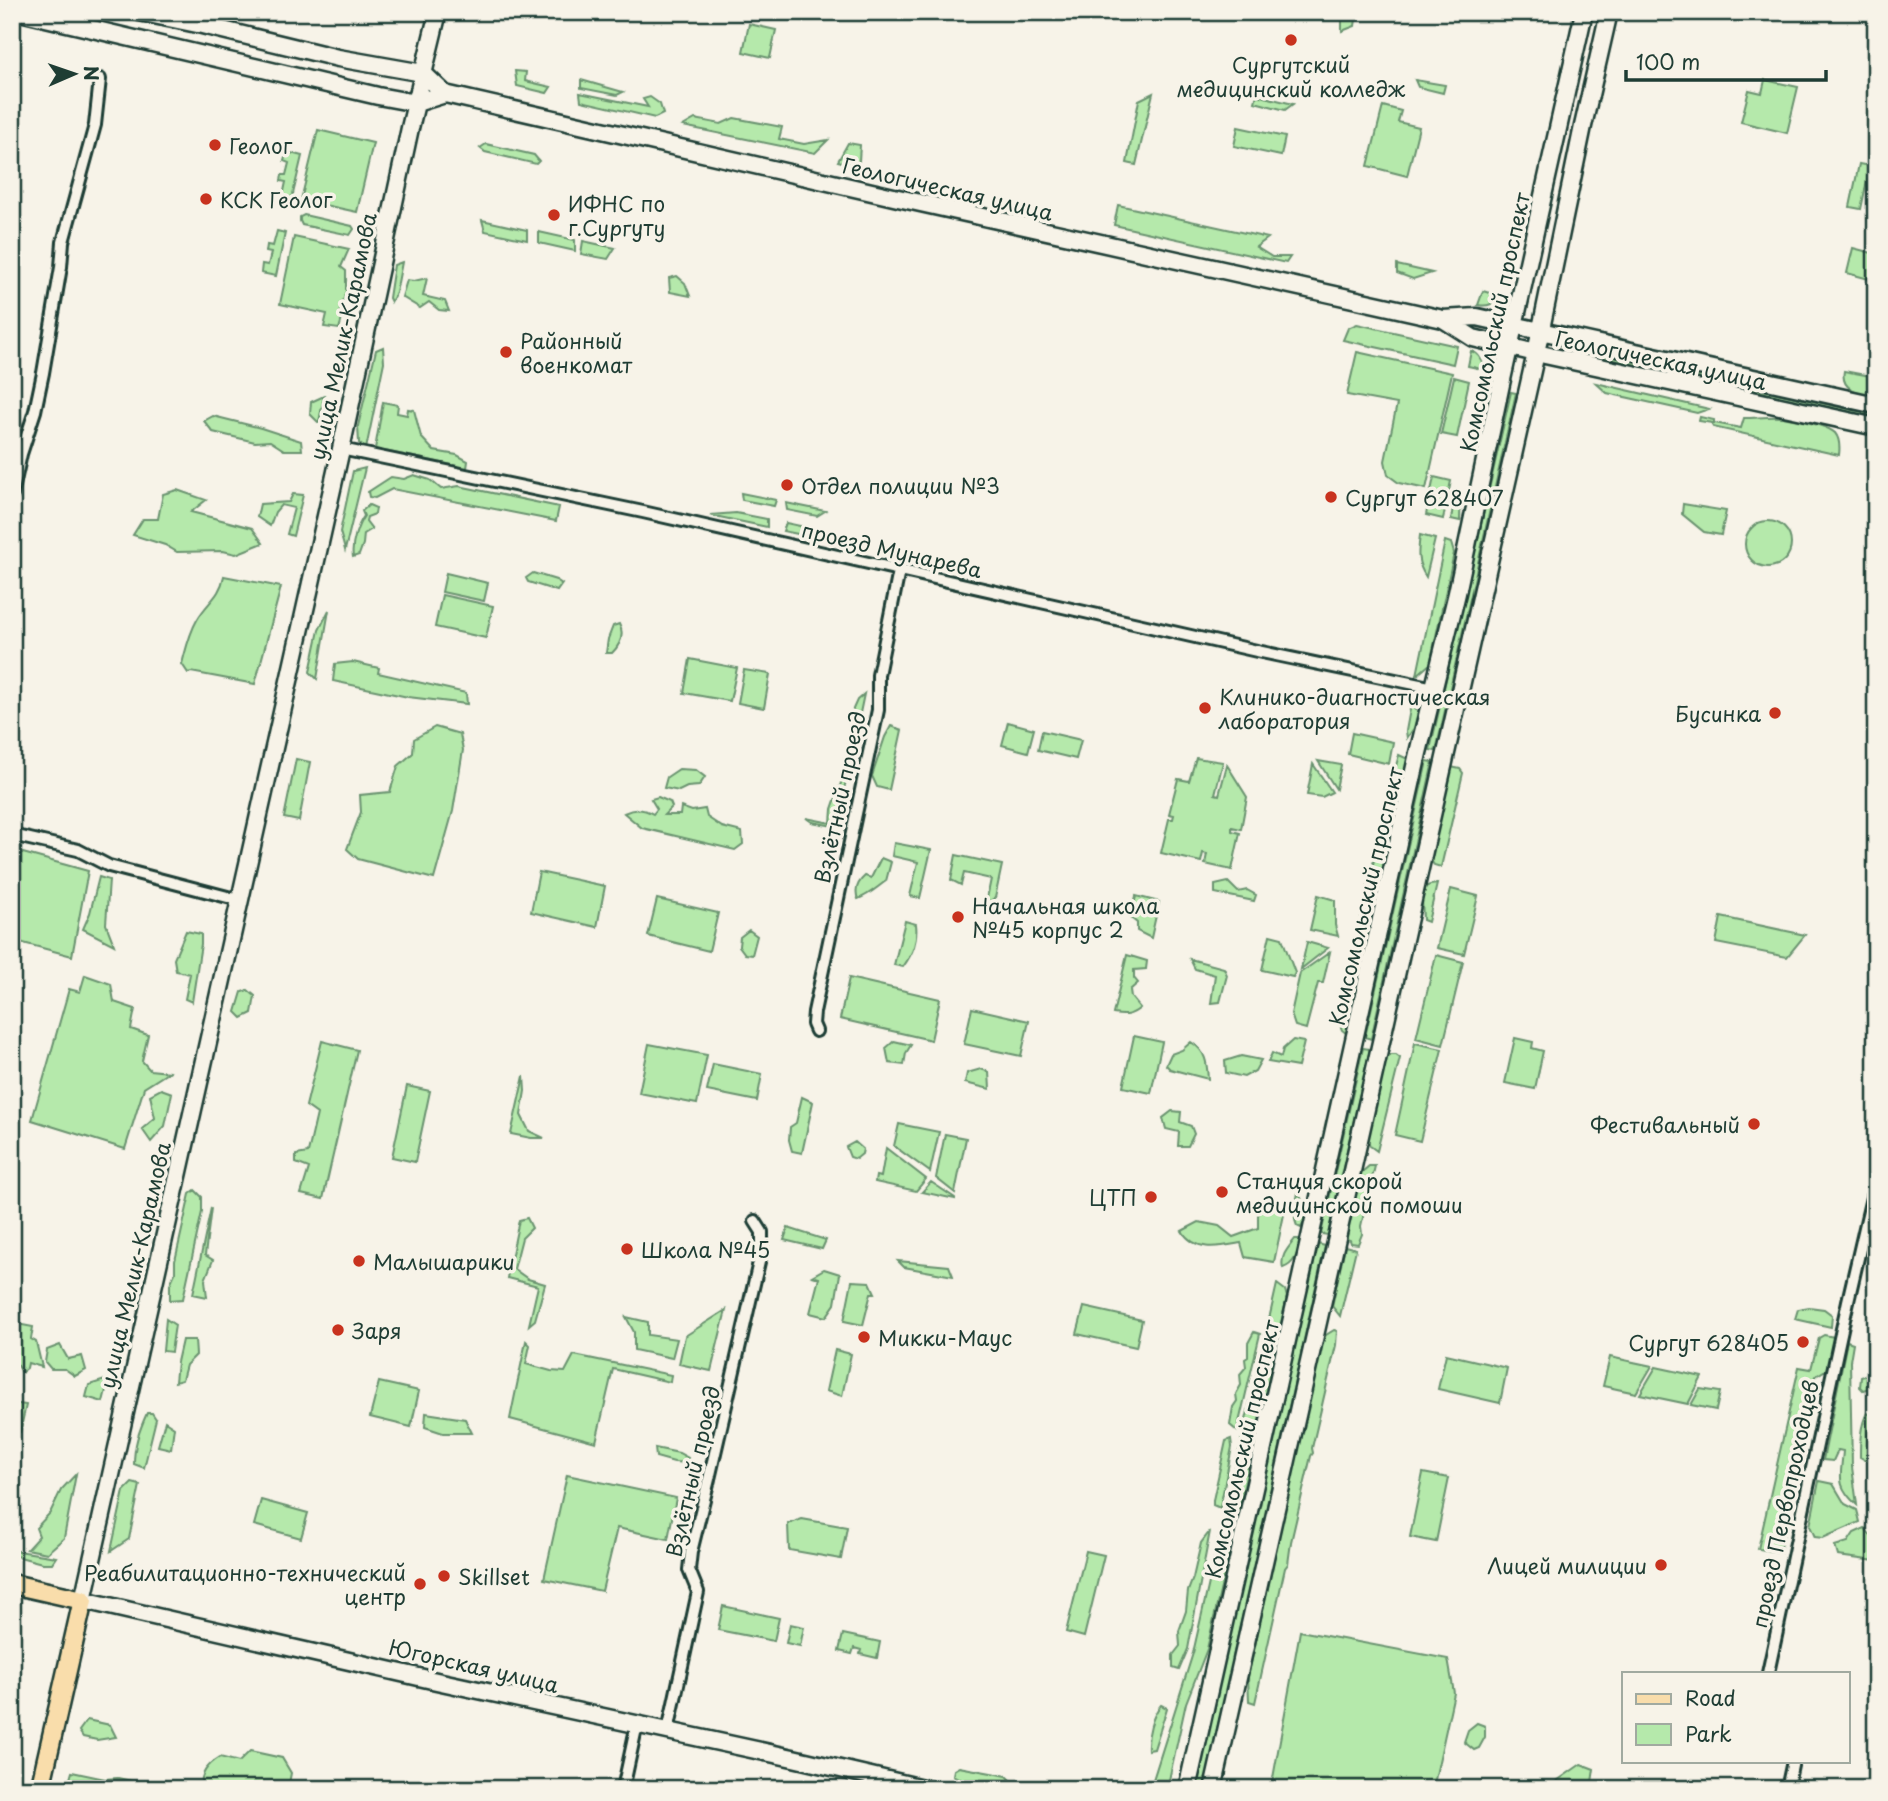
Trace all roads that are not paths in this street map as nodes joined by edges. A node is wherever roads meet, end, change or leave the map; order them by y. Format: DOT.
graph roads {
  1 [pos="20,12"];
  2 [pos="139,12"];
  3 [pos="438,12"];
  4 [pos="1584,12"];
  5 [pos="1609,12"];
  6 [pos="423,73"];
  7 [pos="100,79"];
  8 [pos="446,94"];
  9 [pos="416,103"];
  10 [pos="1443,319"];
  11 [pos="1514,324"];
  12 [pos="1541,331"];
  13 [pos="1509,347"];
  14 [pos="1536,353"];
  15 [pos="1876,405"];
  16 [pos="1876,427"];
  17 [pos="341,449"];
  18 [pos="17,452"];
  19 [pos="12,495"];
  20 [pos="899,570"];
  21 [pos="1434,688"];
  22 [pos="12,835"];
  23 [pos="239,900"];
  24 [pos="816,1031"];
  25 [pos="1876,1180"];
  26 [pos="755,1221"];
  27 [pos="12,1584"];
  28 [pos="83,1600"];
  29 [pos="1768,1672"];
  30 [pos="637,1724"];
  31 [pos="668,1731"];
  32 [pos="1793,1762"];
  33 [pos="40,1789"];
  34 [pos="623,1789"];
  35 [pos="927,1789"];
  36 [pos="1187,1789"];
  37 [pos="1213,1789"];
  38 [pos="1787,1789"];
  1 -- 9 [label="main road"];
  2 -- 6 [label="main road"];
  3 -- 6 [label="main road, улица Мелик-Карамова"];
  4 -- 11 [label="main road, Комсомольский проспект"];
  5 -- 12 [label="main road"];
  6 -- 8 [label="main road, Геологическая улица"];
  6 -- 9 [label="main road, улица Мелик-Карамова"];
  7 -- 18 [label="street"];
  8 -- 9 [label="main road, Геологическая улица"];
  8 -- 10 [label="main road, Геологическая улица"];
  9 -- 17 [label="main road, улица Мелик-Карамова"];
  10 -- 11 [label="main road, Геологическая улица"];
  10 -- 13 [label="main road, Геологическая улица"];
  11 -- 12 [label="main road, Геологическая улица"];
  11 -- 13 [label="main road, Комсомольский проспект"];
  12 -- 14 [label="main road"];
  12 -- 15 [label="main road, Геологическая улица"];
  13 -- 14 [label="main road, Геологическая улица"];
  13 -- 21 [label="main road, Комсомольский проспект"];
  14 -- 16 [label="main road, Геологическая улица"];
  14 -- 37 [label="main road"];
  17 -- 20 [label="street, проезд Мунарева"];
  17 -- 23 [label="main road, улица Мелик-Карамова"];
  18 -- 19 [label="street"];
  20 -- 21 [label="street, проезд Мунарева"];
  20 -- 24 [label="street, Взлётный проезд"];
  21 -- 36 [label="main road, Комсомольский проспект"];
  22 -- 23 [label="street"];
  23 -- 28 [label="main road, улица Мелик-Карамова"];
  25 -- 29 [label="street, проезд Первопроходцев"];
  26 -- 31 [label="street, Взлётный проезд"];
  27 -- 28 [label="main road, Югорская улица"];
  28 -- 30 [label="main road, Югорская улица"];
  28 -- 33 [label="main road, улица Мелик-Карамова"];
  30 -- 31 [label="main road, Югорская улица"];
  30 -- 34 [label="street"];
  31 -- 35 [label="main road, Югорская улица"];
  32 -- 38 [label="street"];
}
